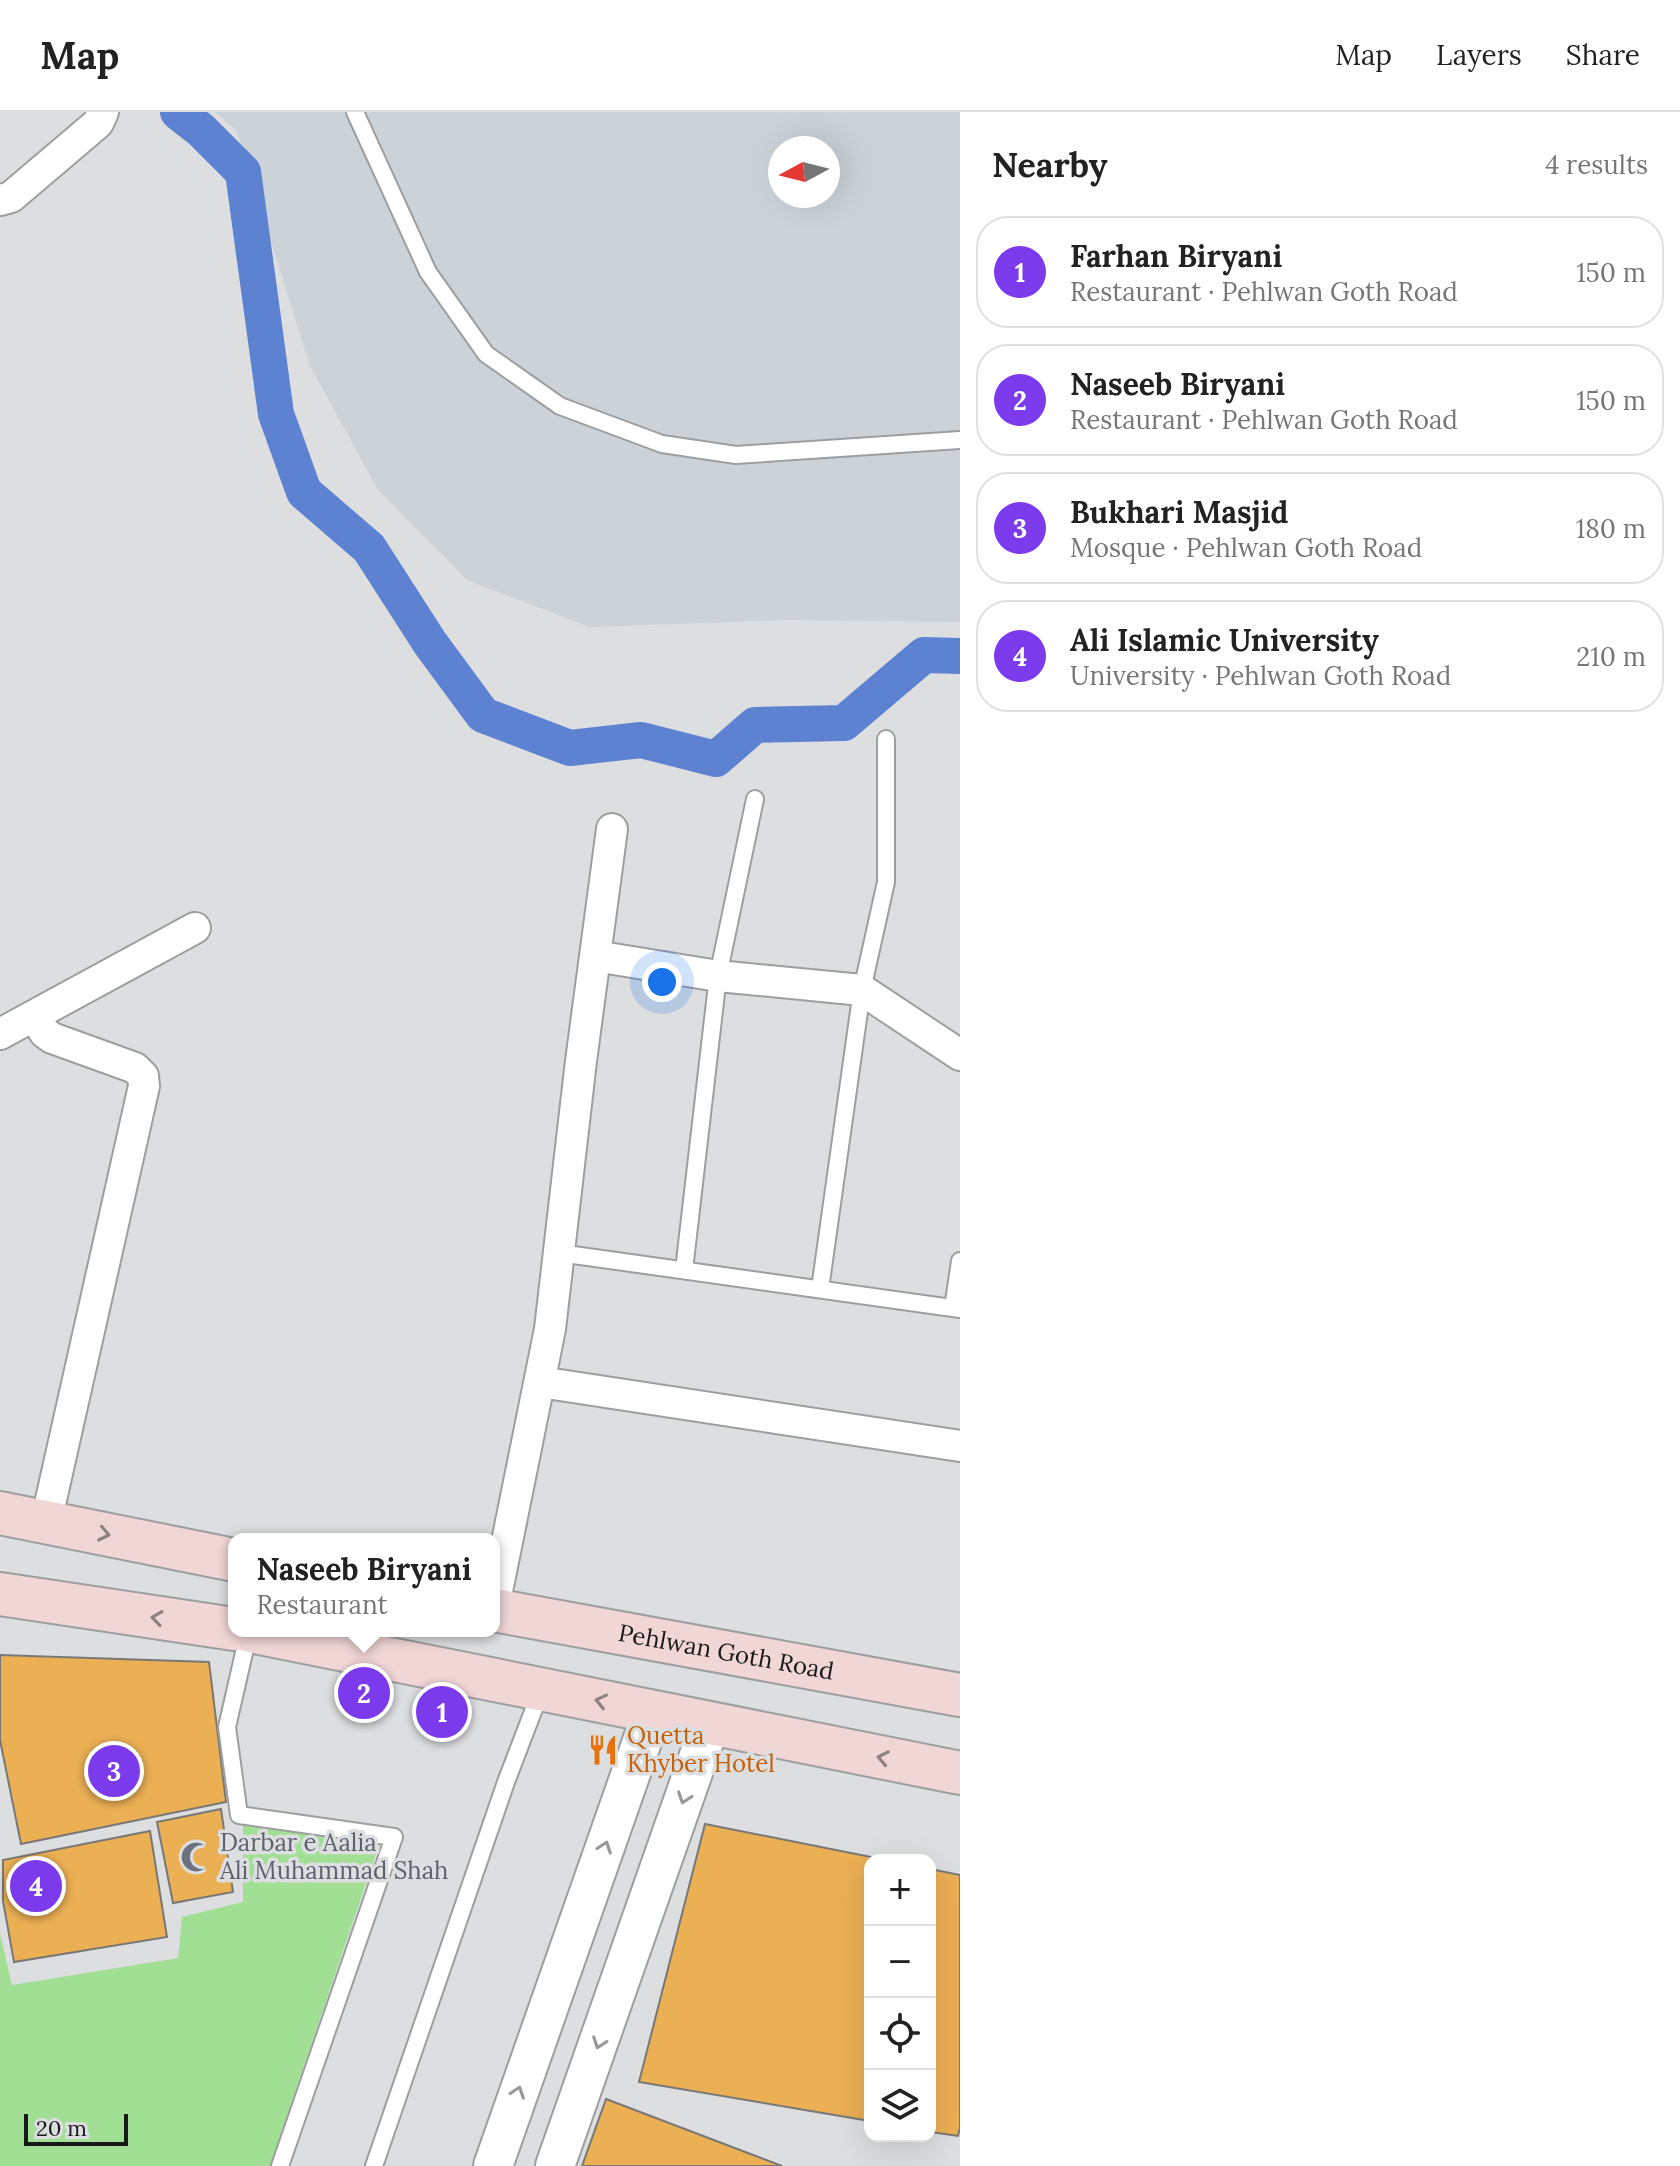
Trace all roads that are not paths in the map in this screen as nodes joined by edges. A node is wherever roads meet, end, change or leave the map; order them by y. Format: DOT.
graph roads {
  1 [pos="355,112"];
  2 [pos="96,116"];
  3 [pos="0,200"];
  4 [pos="960,440"];
  5 [pos="886,739"];
  6 [pos="755,799"];
  7 [pos="612,829"];
  8 [pos="195,928"];
  9 [pos="595,956"];
  10 [pos="718,976"];
  11 [pos="862,990"];
  12 [pos="34,1016"];
  13 [pos="0,1034"];
  14 [pos="960,1055"];
  15 [pos="559,1253"];
  16 [pos="960,1261"];
  17 [pos="684,1270"];
  18 [pos="820,1289"];
  19 [pos="956,1308"];
  20 [pos="540,1382"];
  21 [pos="960,1446"];
  22 [pos="0,1513"];
  23 [pos="46,1522"];
  24 [pos="228,1559"];
  25 [pos="500,1579"];
  26 [pos="0,1594"];
  27 [pos="500,1609"];
  28 [pos="228,1628"];
  29 [pos="267,1637"];
  30 [pos="289,1637"];
  31 [pos="542,1687"];
  32 [pos="960,1695"];
  33 [pos="652,1713"];
  34 [pos="710,1724"];
  35 [pos="960,1773"];
  36 [pos="280,2166"];
  37 [pos="374,2166"];
  38 [pos="493,2166"];
  39 [pos="555,2166"];
  1 -- 4 [label="lane"];
  2 -- 3 [label="street"];
  5 -- 11 [label="lane"];
  6 -- 10 [label="lane"];
  7 -- 9 [label="street"];
  8 -- 12 [label="street"];
  9 -- 10 [label="street"];
  9 -- 15 [label="street"];
  10 -- 11 [label="street"];
  10 -- 17 [label="lane"];
  11 -- 14 [label="street"];
  11 -- 18 [label="lane"];
  12 -- 13 [label="street"];
  12 -- 23 [label="street"];
  15 -- 17 [label="lane"];
  15 -- 20 [label="street"];
  16 -- 19 [label="lane"];
  17 -- 18 [label="lane"];
  18 -- 19 [label="lane"];
  20 -- 21 [label="street"];
  20 -- 25 [label="street"];
  22 -- 23 [label="main road"];
  23 -- 24 [label="main road, one-way"];
  28 -- 26 [label="main road, one-way"];
  27 -- 32 [label="main road, Pehlwan Goth Road"];
  29 -- 36 [label="lane"];
  30 -- 31 [label="main road"];
  33 -- 31 [label="main road, one-way"];
  31 -- 37 [label="lane"];
  33 -- 34 [label="main road"];
  38 -- 33 [label="street, one-way"];
  35 -- 34 [label="main road, one-way"];
  34 -- 39 [label="street, one-way"];
}
